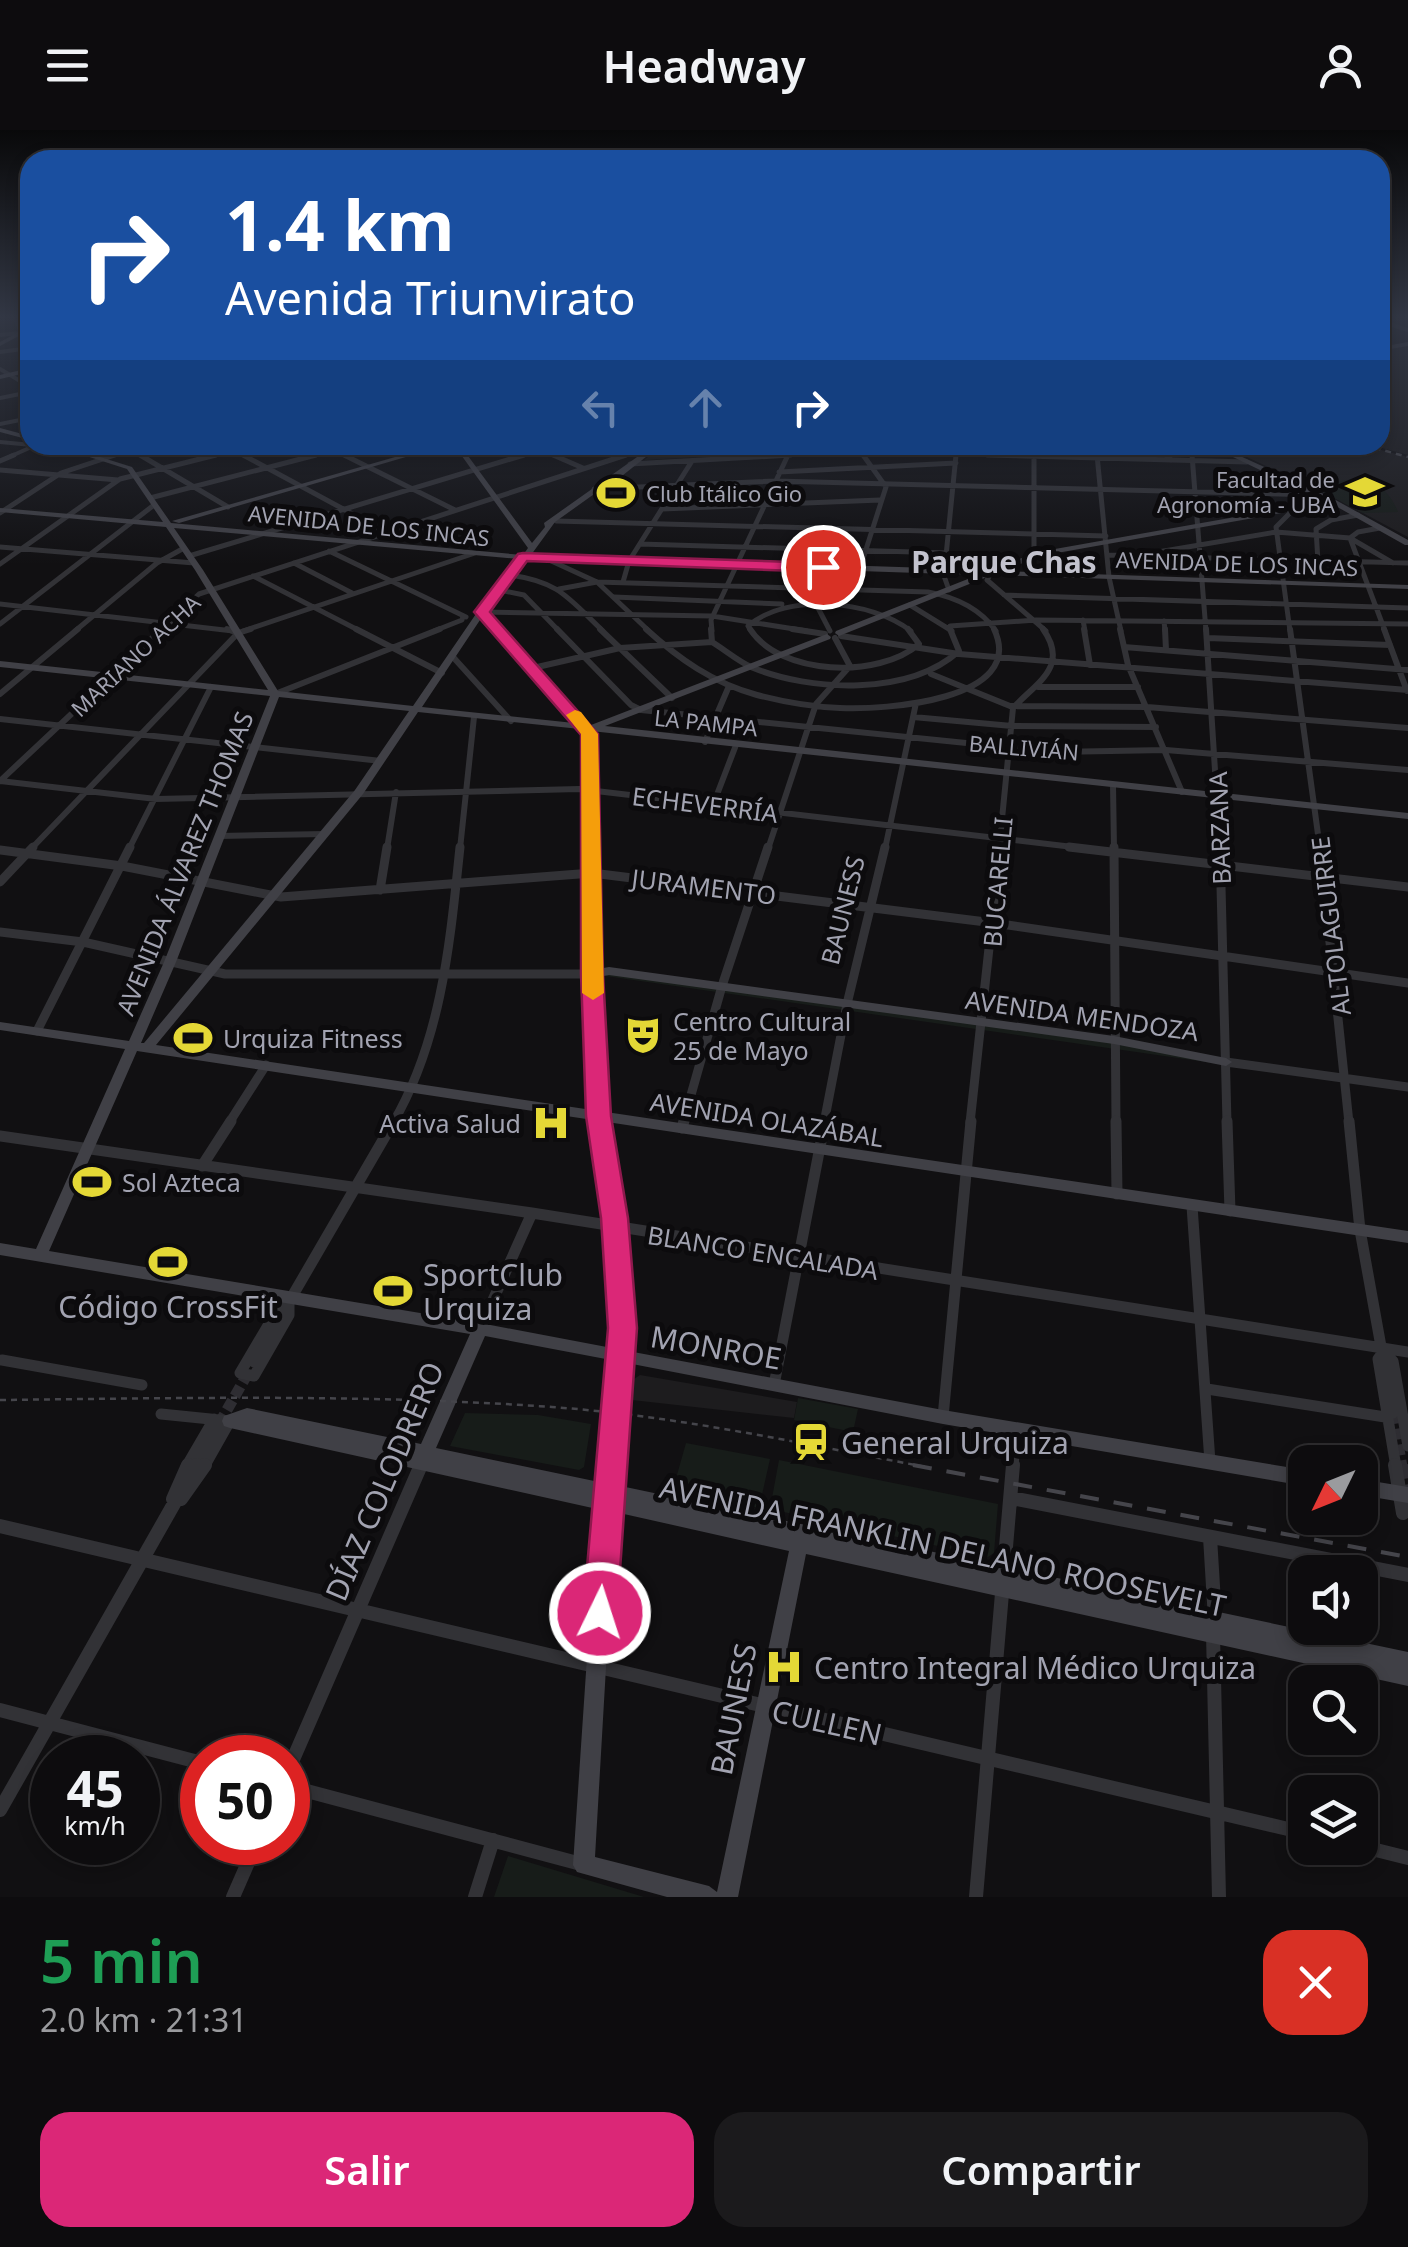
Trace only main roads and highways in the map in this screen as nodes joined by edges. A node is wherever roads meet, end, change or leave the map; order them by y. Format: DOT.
graph roads {
  1 [pos="91,455"];
  2 [pos="403,455"];
  3 [pos="465,455"];
  4 [pos="635,455"];
  5 [pos="641,455"];
  6 [pos="1232,455"];
  7 [pos="630,464"];
  8 [pos="1333,502"];
  9 [pos="3,509"];
  10 [pos="554,522"];
  11 [pos="166,523"];
  12 [pos="525,534"];
  13 [pos="1408,543"];
  14 [pos="531,546"];
  15 [pos="523,557"];
  16 [pos="1010,570"];
  17 [pos="986,577"];
  18 [pos="1408,587"];
  19 [pos="480,616"];
  20 [pos="0,664"];
  21 [pos="275,694"];
  22 [pos="416,710"];
  23 [pos="588,729"];
  24 [pos="1408,816"];
  25 [pos="592,974"];
  26 [pos="0,1026"];
  27 [pos="140,1047"];
  28 [pos="1226,1062"];
  29 [pos="599,1116"];
  30 [pos="1408,1237"];
  31 [pos="0,1249"];
  32 [pos="40,1256"];
  33 [pos="480,1329"];
  34 [pos="620,1356"];
  35 [pos="221,1422"];
  36 [pos="424,1459"];
  37 [pos="1288,1475"];
  38 [pos="1378,1492"];
  39 [pos="607,1498"];
  40 [pos="1404,1500"];
  41 [pos="801,1540"];
  42 [pos="1214,1628"];
  43 [pos="1408,1660"];
  44 [pos="1408,1677"];
  45 [pos="709,1897"];
  46 [pos="727,1897"];
  1 -- 11 [label="main road, AVENIDA ÁLVAREZ THOMAS"];
  2 -- 11 [label="main road"];
  3 -- 12 [label="main road"];
  4 -- 7 [label="main road"];
  5 -- 7 [label="main road"];
  6 -- 8 [label="main road"];
  7 -- 10 [label="main road"];
  8 -- 13 [label="main road"];
  8 -- 16 [label="main road"];
  9 -- 11 [label="main road, AVENIDA DE LOS INCAS"];
  10 -- 12 [label="main road"];
  10 -- 14 [label="main road"];
  11 -- 15 [label="main road, AVENIDA DE LOS INCAS"];
  11 -- 21 [label="main road, AVENIDA ÁLVAREZ THOMAS"];
  12 -- 14 [label="main road"];
  14 -- 15 [label="main road"];
  15 -- 17 [label="main road, AVENIDA DE LOS INCAS"];
  15 -- 19 [label="main road"];
  16 -- 17 [label="main road, AVENIDA DE LOS INCAS"];
  16 -- 18 [label="main road, AVENIDA DE LOS INCAS"];
  17 -- 23 [label="main road"];
  19 -- 22 [label="main road"];
  19 -- 23 [label="main road"];
  20 -- 21 [label="main road, LA PAMPA"];
  21 -- 22 [label="main road, LA PAMPA"];
  21 -- 27 [label="main road, AVENIDA ÁLVAREZ THOMAS"];
  22 -- 23 [label="main road, LA PAMPA"];
  22 -- 27 [label="main road"];
  23 -- 24 [label="main road, LA PAMPA"];
  23 -- 25 [label="main road"];
  25 -- 28 [label="main road, AVENIDA MENDOZA"];
  25 -- 29 [label="main road"];
  26 -- 27 [label="main road, AVENIDA OLAZÁBAL"];
  27 -- 29 [label="main road, AVENIDA OLAZÁBAL"];
  27 -- 32 [label="main road, AVENIDA ÁLVAREZ THOMAS"];
  29 -- 30 [label="main road, AVENIDA OLAZÁBAL"];
  29 -- 34 [label="main road"];
  31 -- 32 [label="main road, MONROE"];
  32 -- 33 [label="main road, MONROE"];
  33 -- 34 [label="main road, MONROE"];
  33 -- 36 [label="main road, DÍAZ COLODRERO"];
  34 -- 37 [label="main road, MONROE"];
  34 -- 39 [label="main road"];
  35 -- 36 [label="main road, AVENIDA FRANKLIN DELANO ROOSEVELT"];
  36 -- 39 [label="main road, AVENIDA FRANKLIN DELANO ROOSEVELT"];
  38 -- 40 [label="main road"];
  39 -- 41 [label="main road, AVENIDA FRANKLIN DELANO ROOSEVELT"];
  39 -- 45 [label="main road"];
  41 -- 42 [label="main road, AVENIDA FRANKLIN DELANO ROOSEVELT"];
  41 -- 46 [label="main road, BAUNESS"];
  42 -- 43 [label="main road, AVENIDA FRANKLIN DELANO ROOSEVELT"];
  42 -- 44 [label="main road, AVENIDA FRANKLIN DELANO ROOSEVELT"];
}
